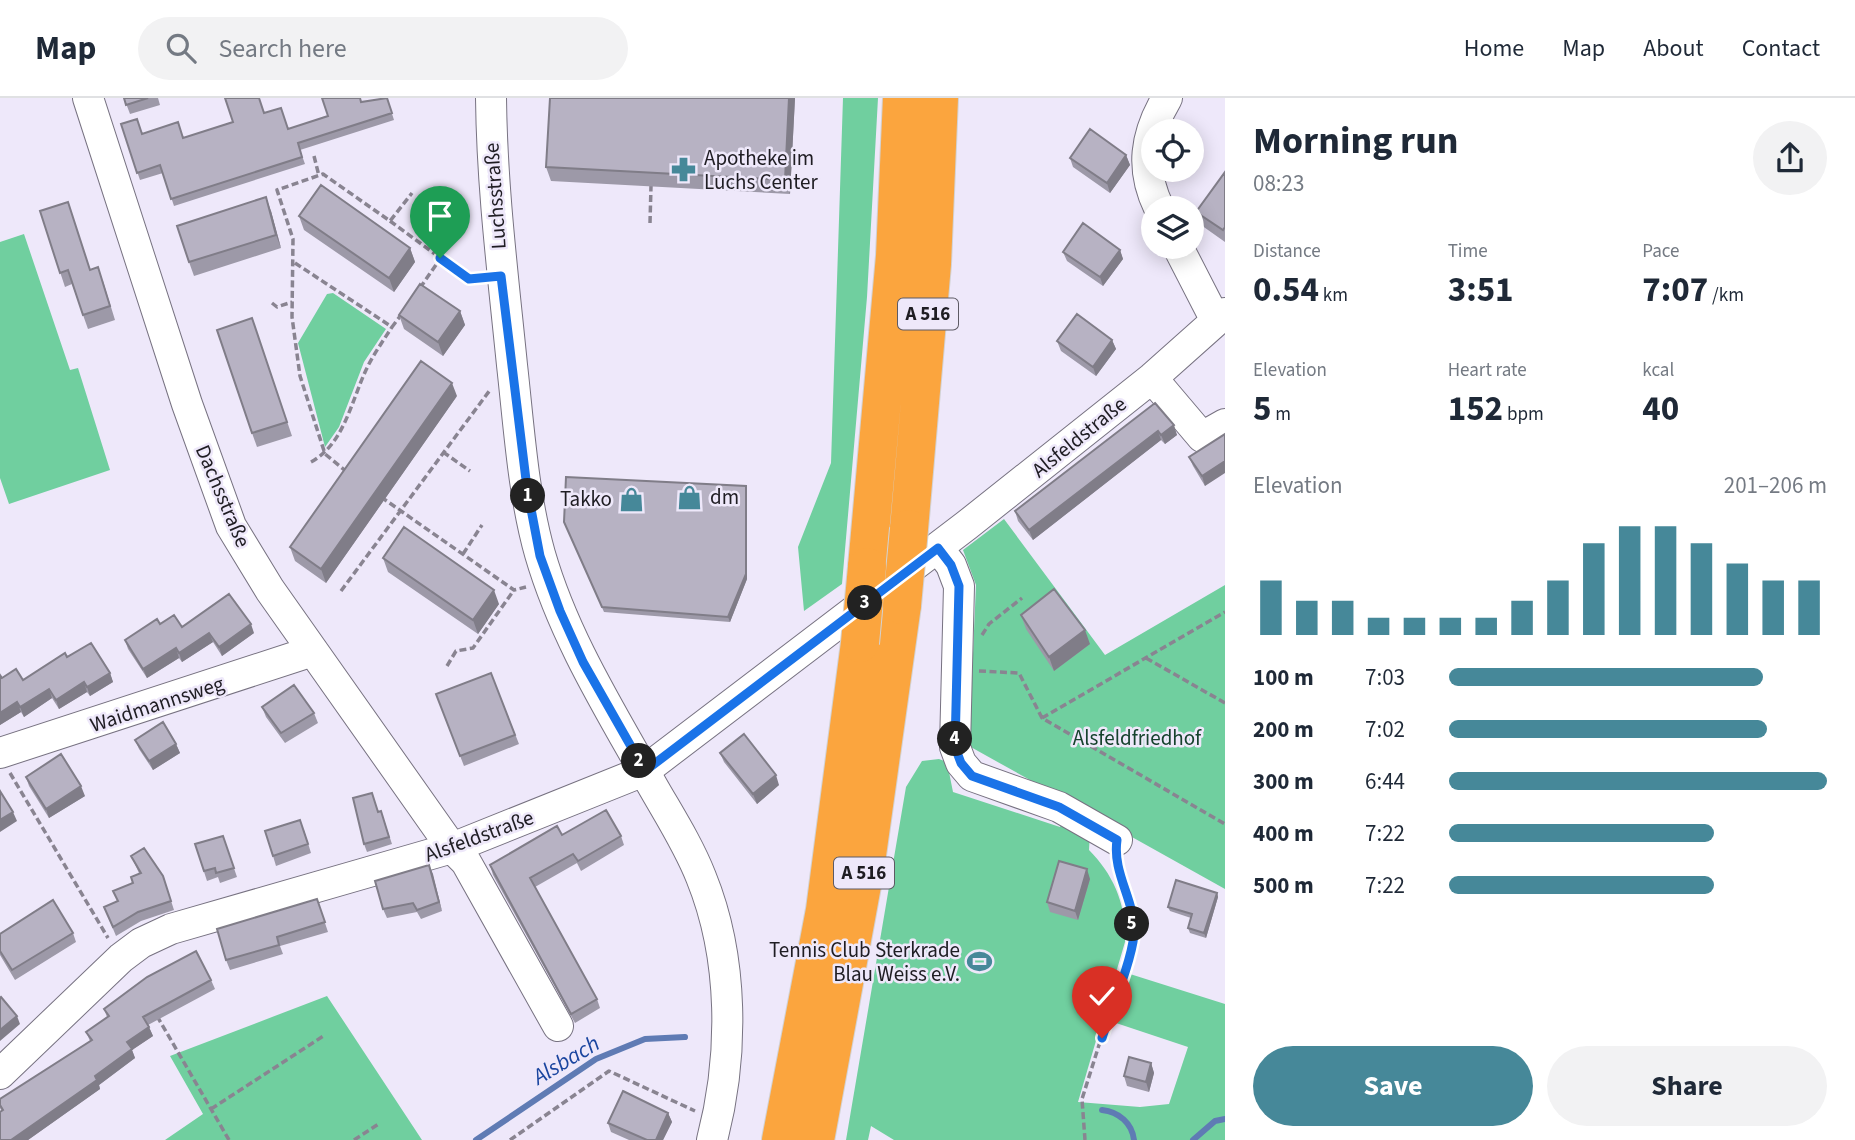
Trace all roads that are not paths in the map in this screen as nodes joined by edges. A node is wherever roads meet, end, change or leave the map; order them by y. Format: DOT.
graph roads {
  1 [pos="88,98"];
  2 [pos="491,98"];
  3 [pos="902,98"];
  4 [pos="939,98"];
  5 [pos="1167,98"];
  6 [pos="1153,196"];
  7 [pos="1185,259"];
  8 [pos="1220,317"];
  9 [pos="1152,378"];
  10 [pos="1225,424"];
  11 [pos="924,538"];
  12 [pos="313,651"];
  13 [pos="0,753"];
  14 [pos="645,771"];
  15 [pos="1117,840"];
  16 [pos="452,848"];
  17 [pos="558,1026"];
  18 [pos="0,1074"];
  19 [pos="714,1130"];
  20 [pos="781,1140"];
  21 [pos="815,1140"];
  1 -- 12 [label="street, Dachsstraße"];
  2 -- 14 [label="street, Luchsstraße"];
  3 -- 20 [label="highway, A 516, bridge"];
  4 -- 11 [label="highway, A 516"];
  5 -- 6 [label="street"];
  7 -- 8 [label="street, Alsfeldstraße"];
  8 -- 9 [label="street, Alsfeldstraße"];
  9 -- 10 [label="street"];
  9 -- 11 [label="street, Alsfeldstraße"];
  11 -- 14 [label="street, Alsfeldstraße"];
  11 -- 15 [label="street"];
  11 -- 21 [label="highway, A 516, bridge"];
  12 -- 13 [label="street, Waidmannsweg"];
  12 -- 16 [label="street, Dachsstraße"];
  14 -- 16 [label="street, Alsfeldstraße"];
  14 -- 19 [label="street, Luchsstraße"];
  16 -- 17 [label="street, Dachsstraße"];
  16 -- 18 [label="street, Alsfeldstraße"];
}
